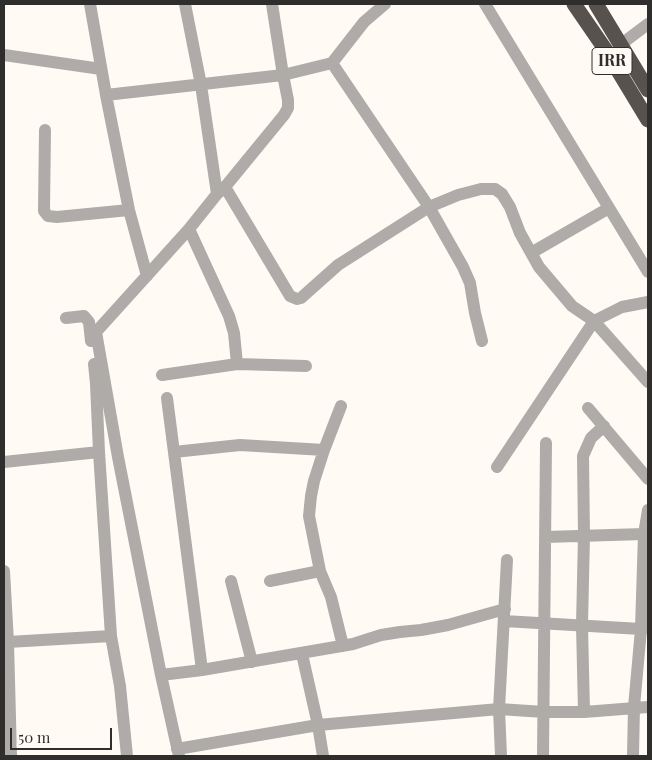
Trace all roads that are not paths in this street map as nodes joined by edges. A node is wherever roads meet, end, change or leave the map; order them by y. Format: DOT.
graph roads {
  1 [pos="90,4"];
  2 [pos="185,4"];
  3 [pos="272,4"];
  4 [pos="485,4"];
  5 [pos="574,4"];
  6 [pos="596,4"];
  7 [pos="379,6"];
  8 [pos="648,24"];
  9 [pos="620,45"];
  10 [pos="4,56"];
  11 [pos="332,63"];
  12 [pos="101,69"];
  13 [pos="283,75"];
  14 [pos="202,85"];
  15 [pos="648,90"];
  16 [pos="106,94"];
  17 [pos="648,120"];
  18 [pos="45,130"];
  19 [pos="221,191"];
  20 [pos="429,207"];
  21 [pos="609,208"];
  22 [pos="129,210"];
  23 [pos="189,228"];
  24 [pos="531,253"];
  25 [pos="648,272"];
  26 [pos="147,276"];
  27 [pos="648,302"];
  28 [pos="66,318"];
  29 [pos="594,321"];
  30 [pos="482,341"];
  31 [pos="237,364"];
  32 [pos="306,366"];
  33 [pos="162,375"];
  34 [pos="648,382"];
  35 [pos="167,398"];
  36 [pos="341,406"];
  37 [pos="588,408"];
  38 [pos="604,426"];
  39 [pos="546,442"];
  40 [pos="324,450"];
  41 [pos="99,452"];
  42 [pos="174,452"];
  43 [pos="4,462"];
  44 [pos="497,467"];
  45 [pos="648,479"];
  46 [pos="648,510"];
  47 [pos="644,534"];
  48 [pos="584,535"];
  49 [pos="545,536"];
  50 [pos="507,560"];
  51 [pos="4,571"];
  52 [pos="320,571"];
  53 [pos="231,581"];
  54 [pos="270,581"];
  55 [pos="505,615"];
  56 [pos="544,624"];
  57 [pos="582,625"];
  58 [pos="645,628"];
  59 [pos="111,636"];
  60 [pos="8,642"];
  61 [pos="343,646"];
  62 [pos="302,654"];
  63 [pos="252,662"];
  64 [pos="202,670"];
  65 [pos="161,675"];
  66 [pos="634,707"];
  67 [pos="648,707"];
  68 [pos="499,710"];
  69 [pos="544,712"];
  70 [pos="584,712"];
  71 [pos="318,725"];
  72 [pos="178,753"];
  73 [pos="11,756"];
  74 [pos="127,756"];
  75 [pos="323,756"];
  76 [pos="501,756"];
  77 [pos="543,756"];
  78 [pos="633,756"];
  1 -- 12 [label="street"];
  2 -- 14 [label="street"];
  3 -- 13 [label="street"];
  4 -- 21 [label="street"];
  5 -- 17 [label="highway, IRR"];
  6 -- 9 [label="highway, IRR"];
  7 -- 11 [label="street"];
  8 -- 9 [label="street"];
  9 -- 15 [label="highway, IRR"];
  10 -- 12 [label="street"];
  11 -- 13 [label="street"];
  11 -- 20 [label="street"];
  12 -- 16 [label="street"];
  13 -- 14 [label="street"];
  13 -- 19 [label="street"];
  14 -- 16 [label="street"];
  14 -- 19 [label="street"];
  16 -- 22 [label="street"];
  18 -- 22 [label="street"];
  19 -- 20 [label="street"];
  19 -- 23 [label="street"];
  20 -- 24 [label="street"];
  20 -- 30 [label="street"];
  21 -- 24 [label="street"];
  21 -- 25 [label="street"];
  22 -- 26 [label="street"];
  23 -- 26 [label="street"];
  23 -- 31 [label="street"];
  24 -- 29 [label="street"];
  26 -- 65 [label="street"];
  27 -- 29 [label="street"];
  28 -- 41 [label="street"];
  29 -- 34 [label="street"];
  29 -- 44 [label="street"];
  31 -- 32 [label="street"];
  31 -- 33 [label="street"];
  35 -- 42 [label="street"];
  36 -- 40 [label="street"];
  37 -- 38 [label="street"];
  38 -- 45 [label="street"];
  38 -- 48 [label="street"];
  39 -- 49 [label="street"];
  40 -- 42 [label="street"];
  40 -- 52 [label="street"];
  41 -- 43 [label="street"];
  41 -- 59 [label="street"];
  42 -- 64 [label="street"];
  46 -- 47 [label="street"];
  47 -- 48 [label="street"];
  47 -- 58 [label="street"];
  48 -- 49 [label="street"];
  48 -- 57 [label="street"];
  49 -- 56 [label="street"];
  50 -- 55 [label="street"];
  51 -- 60 [label="street"];
  52 -- 54 [label="street"];
  52 -- 61 [label="street"];
  53 -- 63 [label="street"];
  55 -- 56 [label="street"];
  55 -- 61 [label="street"];
  55 -- 68 [label="street"];
  56 -- 57 [label="street"];
  56 -- 69 [label="street"];
  57 -- 58 [label="street"];
  57 -- 70 [label="street"];
  58 -- 66 [label="street"];
  59 -- 60 [label="street"];
  59 -- 74 [label="street"];
  60 -- 73 [label="street"];
  61 -- 62 [label="street"];
  62 -- 63 [label="street"];
  62 -- 71 [label="street"];
  63 -- 64 [label="street"];
  64 -- 65 [label="street"];
  65 -- 72 [label="street"];
  66 -- 67 [label="street"];
  66 -- 70 [label="street"];
  66 -- 78 [label="street"];
  68 -- 69 [label="street"];
  68 -- 71 [label="street"];
  68 -- 76 [label="street"];
  69 -- 70 [label="street"];
  69 -- 77 [label="street"];
  71 -- 72 [label="street"];
  71 -- 75 [label="street"];
}
